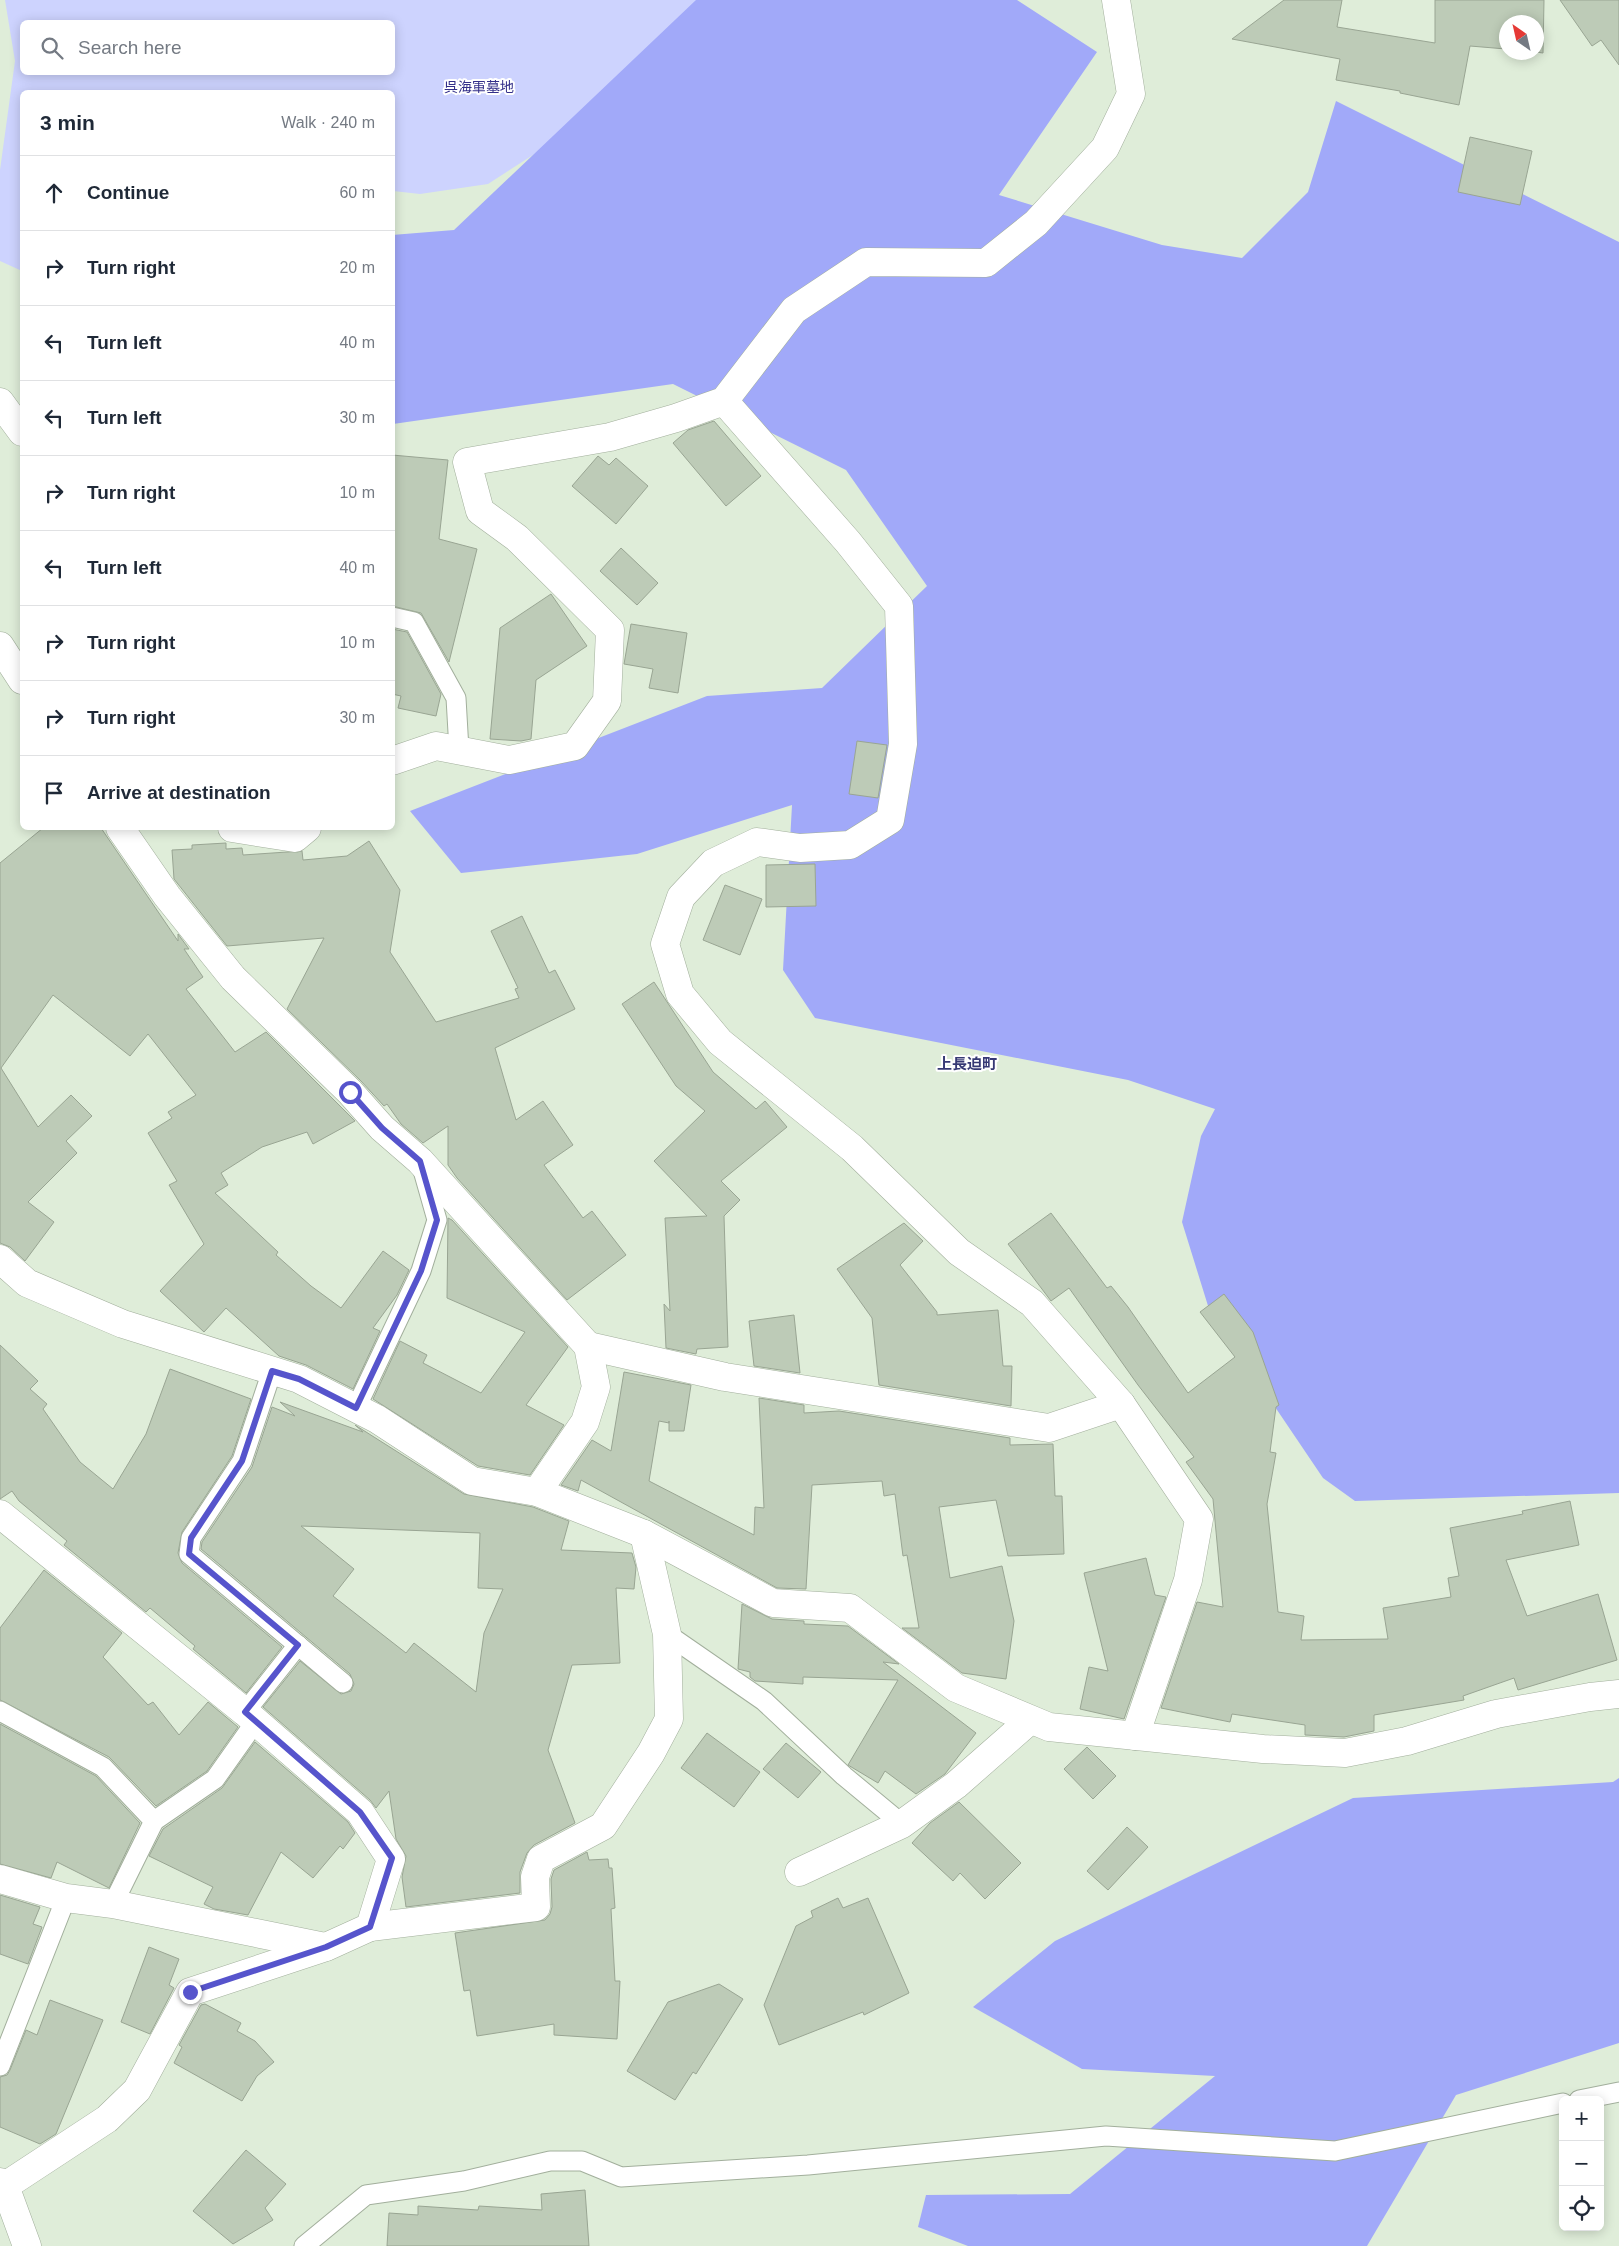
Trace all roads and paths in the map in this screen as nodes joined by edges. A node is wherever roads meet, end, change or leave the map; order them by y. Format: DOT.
graph roads {
  1 [pos="1116,0"];
  2 [pos="724,401"];
  3 [pos="0,402"];
  4 [pos="20,429"];
  5 [pos="395,618"];
  6 [pos="0,646"];
  7 [pos="20,677"];
  8 [pos="458,750"];
  9 [pos="395,760"];
  10 [pos="128,830"];
  11 [pos="245,830"];
  12 [pos="305,830"];
  13 [pos="420,1161"];
  14 [pos="0,1259"];
  15 [pos="588,1346"];
  16 [pos="272,1371"];
  17 [pos="1121,1404"];
  18 [pos="356,1408"];
  19 [pos="537,1492"];
  20 [pos="0,1514"];
  21 [pos="644,1534"];
  22 [pos="666,1634"];
  23 [pos="298,1645"];
  24 [pos="343,1683"];
  25 [pos="1619,1694"];
  26 [pos="0,1711"];
  27 [pos="251,1717"];
  28 [pos="1030,1720"];
  29 [pos="1135,1736"];
  30 [pos="154,1821"];
  31 [pos="902,1824"];
  32 [pos="800,1872"];
  33 [pos="0,1879"];
  34 [pos="66,1898"];
  35 [pos="113,1904"];
  36 [pos="370,1927"];
  37 [pos="326,1947"];
  38 [pos="0,2066"];
  39 [pos="1619,2092"];
  40 [pos="1600,2096"];
  41 [pos="1559,2104"];
  42 [pos="2,2184"];
  43 [pos="27,2246"];
  44 [pos="304,2246"];
  1 -- 2 [label="street"];
  2 -- 8 [label="street"];
  2 -- 17 [label="street"];
  3 -- 4 [label="street"];
  5 -- 8 [label="lane"];
  6 -- 7 [label="street"];
  8 -- 9 [label="street"];
  10 -- 13 [label="street"];
  11 -- 12 [label="street"];
  13 -- 15 [label="street"];
  13 -- 18 [label="lane"];
  14 -- 16 [label="street"];
  15 -- 17 [label="street"];
  15 -- 19 [label="street"];
  16 -- 18 [label="street"];
  16 -- 23 [label="lane"];
  17 -- 29 [label="street"];
  18 -- 19 [label="street"];
  19 -- 21 [label="street"];
  20 -- 27 [label="street"];
  21 -- 22 [label="street"];
  21 -- 28 [label="street"];
  22 -- 31 [label="lane"];
  22 -- 36 [label="street"];
  23 -- 24 [label="lane"];
  23 -- 27 [label="lane"];
  25 -- 29 [label="street"];
  26 -- 30 [label="lane"];
  27 -- 30 [label="lane"];
  27 -- 36 [label="street"];
  28 -- 29 [label="street"];
  28 -- 31 [label="street"];
  30 -- 35 [label="lane"];
  31 -- 32 [label="street"];
  33 -- 34 [label="street"];
  34 -- 35 [label="street"];
  34 -- 38 [label="lane"];
  35 -- 37 [label="street"];
  36 -- 37 [label="street"];
  37 -- 42 [label="street"];
  39 -- 40 [label="lane"];
  41 -- 44 [label="lane"];
  42 -- 43 [label="street"];
}
